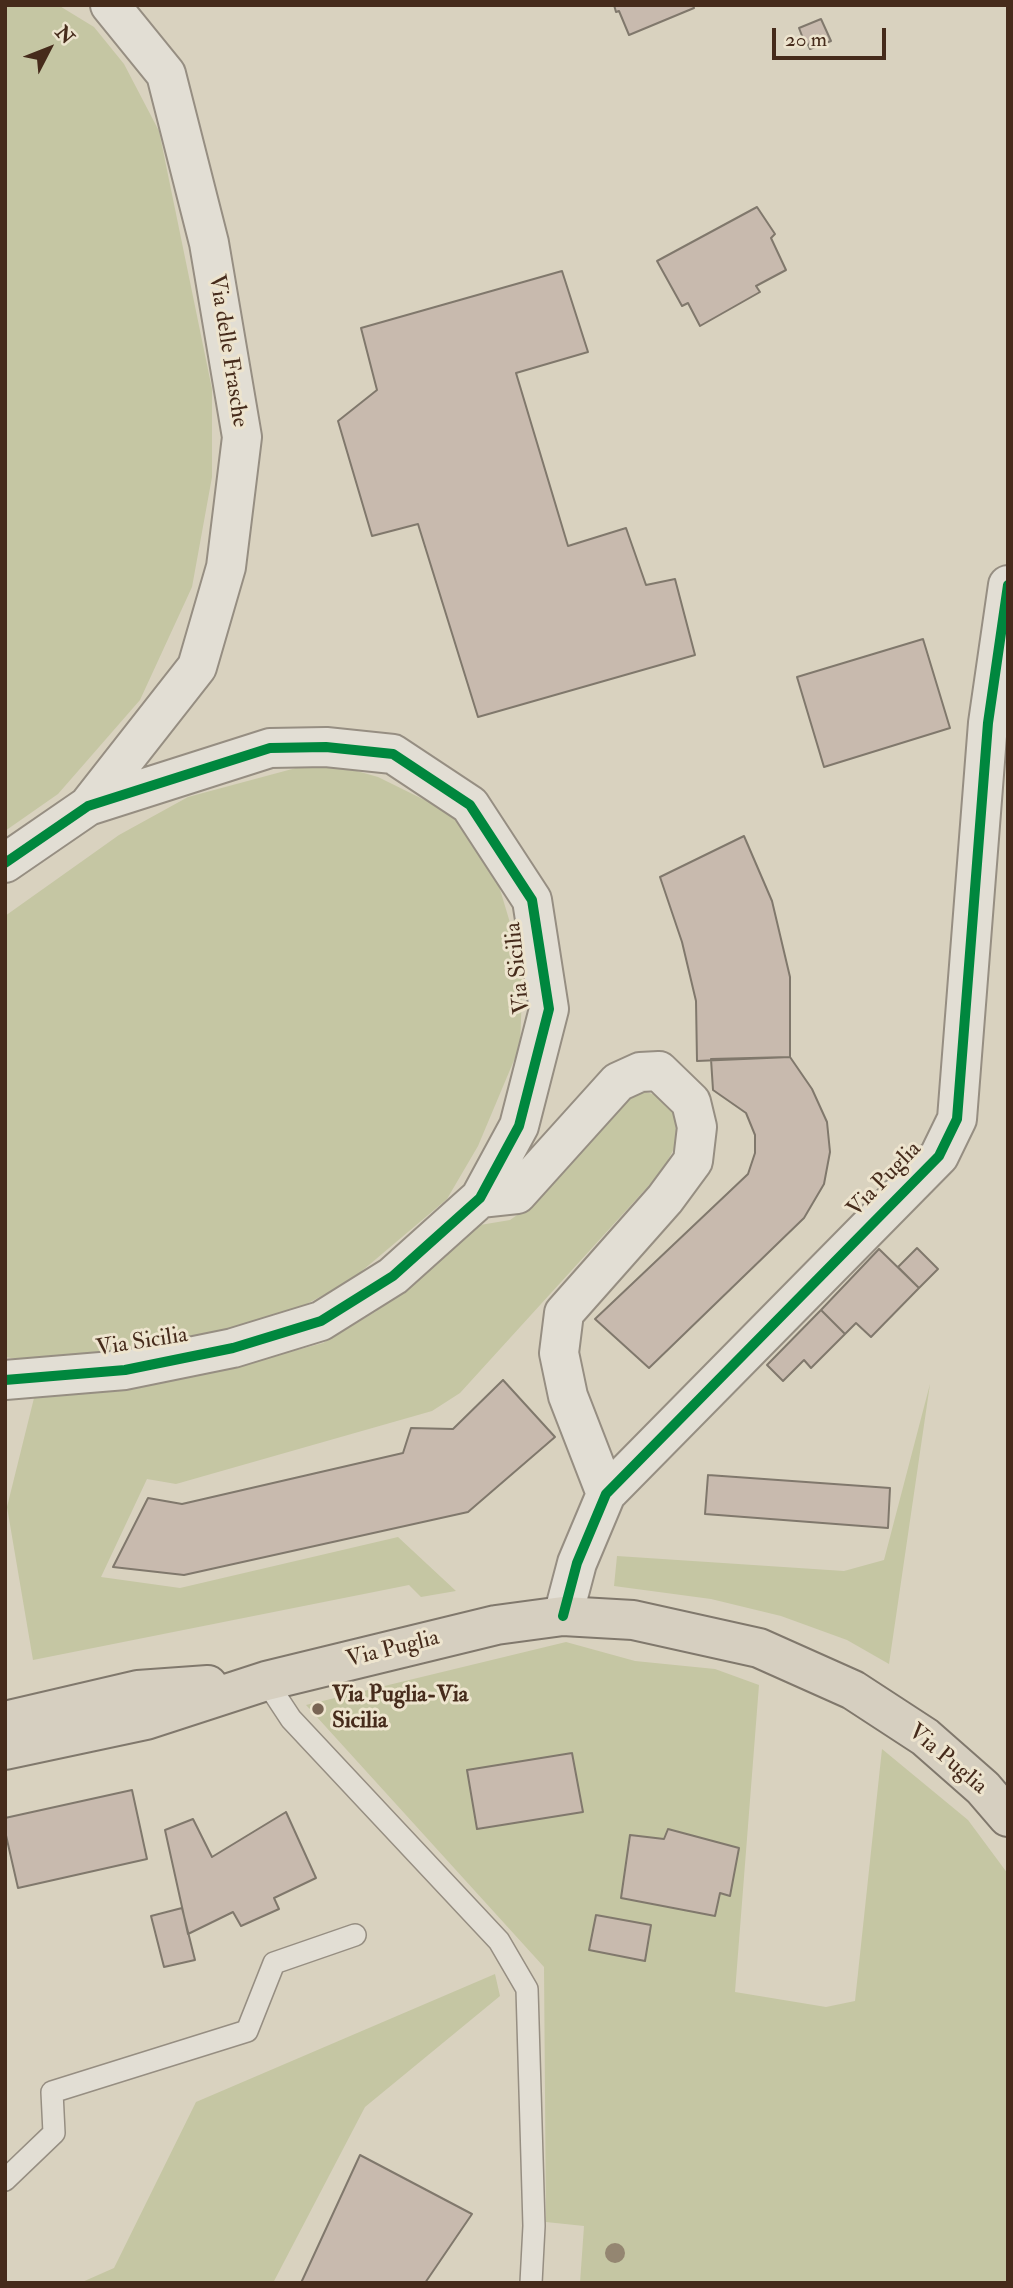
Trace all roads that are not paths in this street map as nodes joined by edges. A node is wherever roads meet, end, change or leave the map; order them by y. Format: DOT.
graph roads {
  1 [pos="110,5"];
  2 [pos="1008,585"];
  3 [pos="88,806"];
  4 [pos="5,863"];
  5 [pos="481,1198"];
  6 [pos="5,1380"];
  7 [pos="606,1494"];
  8 [pos="563,1616"];
  9 [pos="266,1681"];
  10 [pos="5,1721"];
  11 [pos="5,1750"];
  12 [pos="1008,1817"];
  13 [pos="355,1935"];
  14 [pos="5,2180"];
  15 [pos="531,2283"];
  1 -- 3 [label="street, Via delle Frasche"];
  2 -- 7 [label="street, Via Puglia"];
  3 -- 4 [label="street, Via Sicilia"];
  3 -- 5 [label="street, Via Sicilia"];
  5 -- 6 [label="street, Via Sicilia"];
  5 -- 7 [label="street"];
  7 -- 8 [label="street, Via Puglia"];
  8 -- 9 [label="main road, Via Puglia"];
  8 -- 12 [label="main road, Via Puglia"];
  9 -- 10 [label="main road, Via Puglia"];
  9 -- 11 [label="main road, Via Puglia"];
  9 -- 15 [label="lane"];
  13 -- 14 [label="lane"];
}
